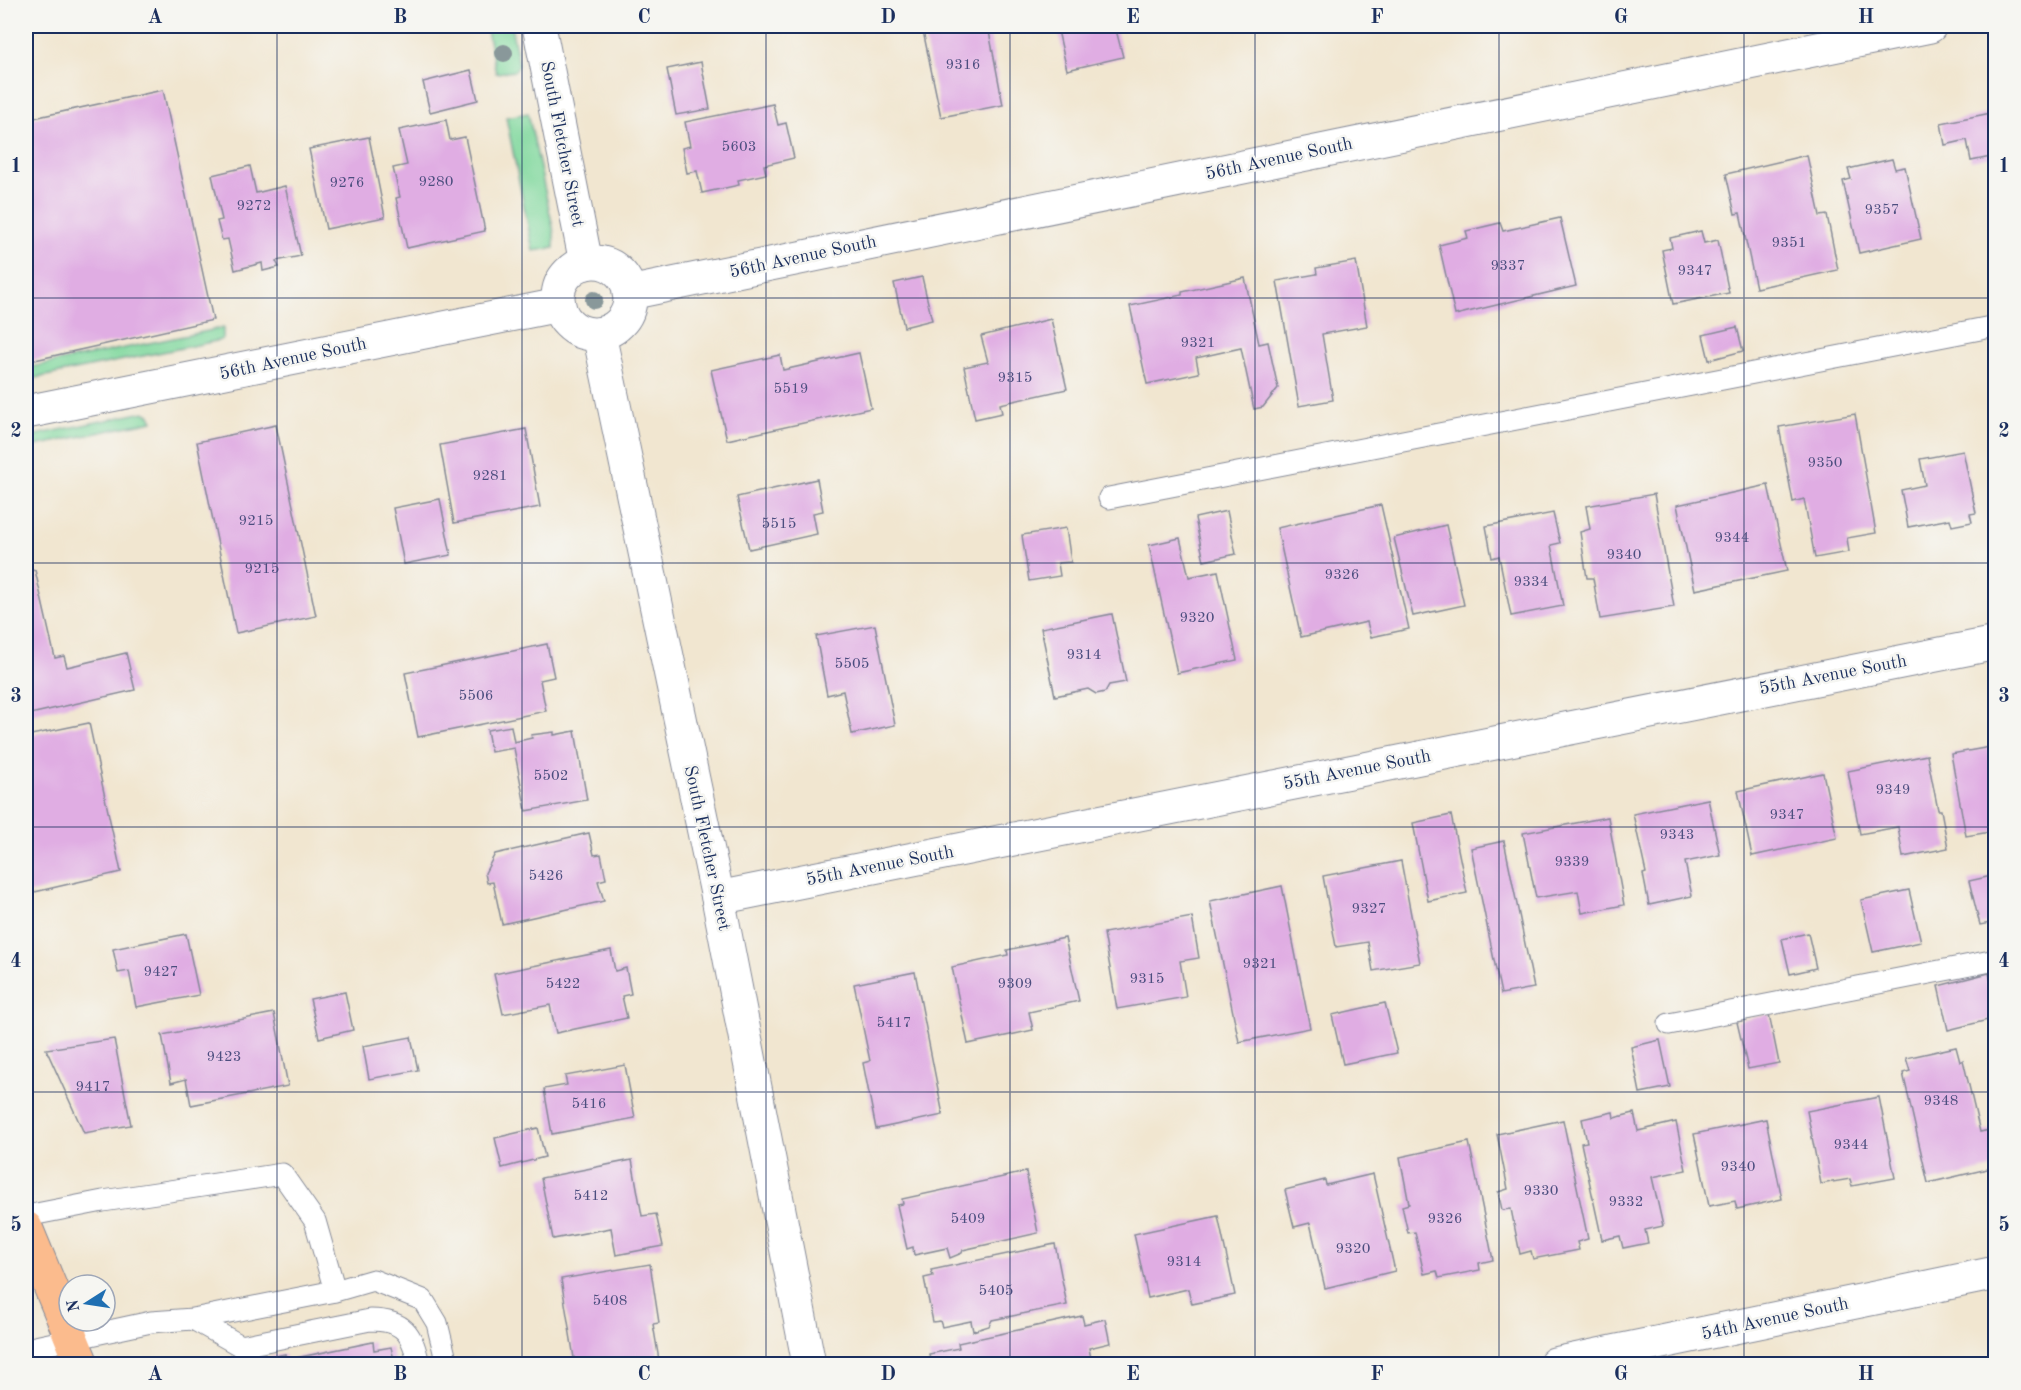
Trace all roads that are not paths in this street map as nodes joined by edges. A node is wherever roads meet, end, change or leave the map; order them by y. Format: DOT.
graph roads {
  1 [pos="539,26"];
  2 [pos="1930,26"];
  3 [pos="586,263"];
  4 [pos="629,293"];
  5 [pos="559,305"];
  6 [pos="1995,326"];
  7 [pos="600,334"];
  8 [pos="26,412"];
  9 [pos="1109,498"];
  10 [pos="1995,643"];
  11 [pos="718,898"];
  12 [pos="1995,960"];
  13 [pos="1669,1024"];
  14 [pos="26,1216"];
  15 [pos="26,1228"];
  16 [pos="1995,1273"];
  17 [pos="335,1291"];
  18 [pos="193,1319"];
  19 [pos="26,1349"];
  20 [pos="77,1351"];
  21 [pos="419,1365"];
  22 [pos="447,1365"];
  23 [pos="809,1365"];
  24 [pos="1555,1365"];
  1 -- 3 [label="street, South Fletcher Street"];
  2 -- 4 [label="street, 56th Avenue South"];
  3 -- 4 [label="street"];
  3 -- 5 [label="street"];
  4 -- 7 [label="street"];
  5 -- 7 [label="street"];
  5 -- 8 [label="street, 56th Avenue South"];
  6 -- 9 [label="lane"];
  7 -- 11 [label="street, South Fletcher Street"];
  10 -- 11 [label="street, 55th Avenue South"];
  11 -- 23 [label="street, South Fletcher Street"];
  12 -- 13 [label="lane"];
  14 -- 17 [label="lane"];
  15 -- 20 [label="main road"];
  16 -- 24 [label="street, 54th Avenue South"];
  17 -- 18 [label="lane"];
  17 -- 22 [label="lane"];
  18 -- 20 [label="lane"];
  18 -- 21 [label="lane"];
  19 -- 20 [label="lane"];
}
